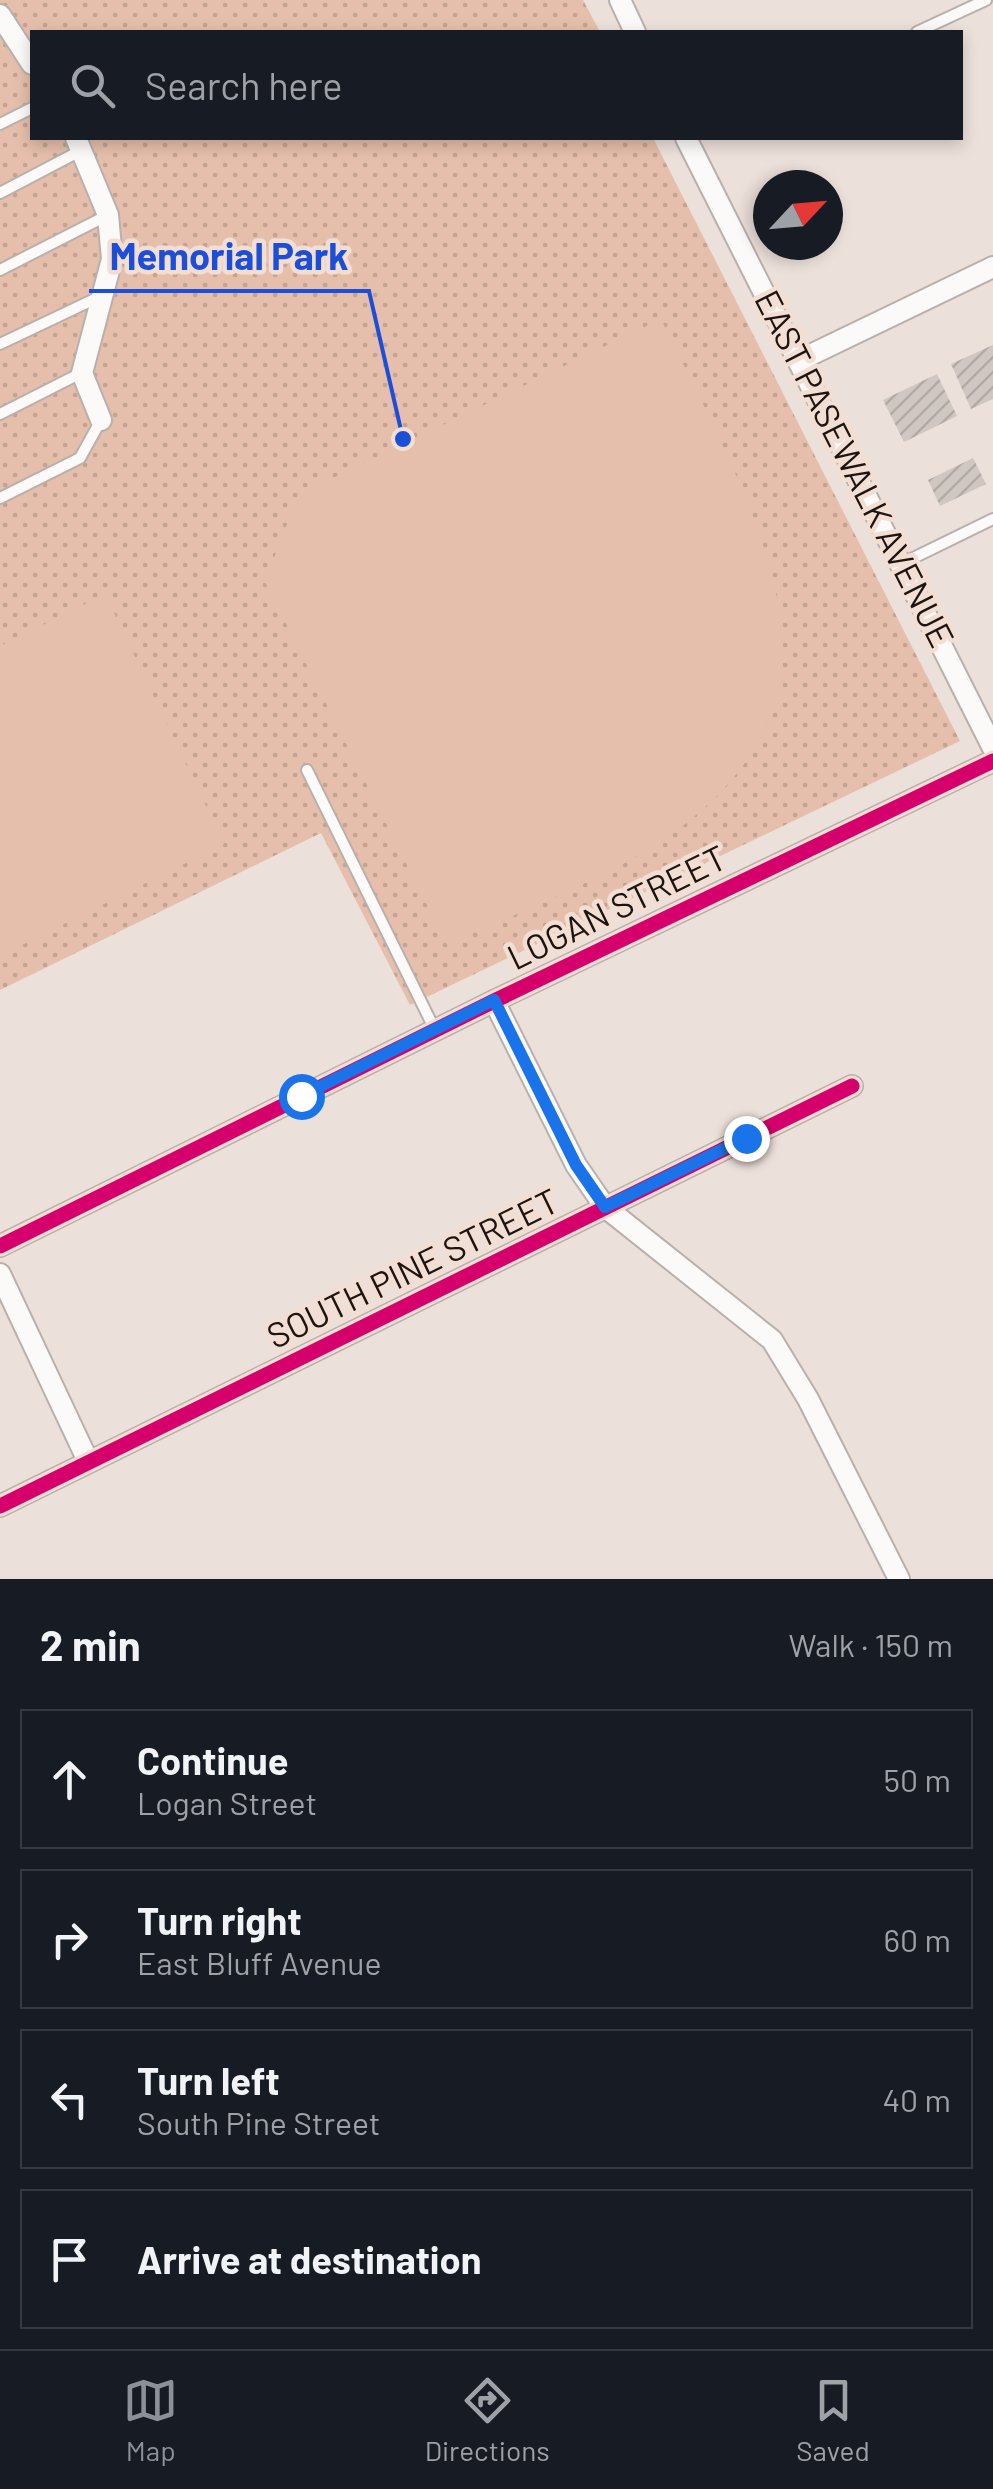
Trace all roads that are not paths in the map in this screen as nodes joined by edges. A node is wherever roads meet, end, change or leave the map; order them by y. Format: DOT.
graph roads {
  1 [pos="620,0"];
  2 [pos="986,0"];
  3 [pos="0,15"];
  4 [pos="634,30"];
  5 [pos="921,30"];
  6 [pos="30,61"];
  7 [pos="30,109"];
  8 [pos="0,124"];
  9 [pos="690,140"];
  10 [pos="79,143"];
  11 [pos="0,192"];
  12 [pos="108,215"];
  13 [pos="993,267"];
  14 [pos="0,270"];
  15 [pos="106,294"];
  16 [pos="0,344"];
  17 [pos="800,360"];
  18 [pos="82,373"];
  19 [pos="0,414"];
  20 [pos="102,420"];
  21 [pos="0,498"];
  22 [pos="993,519"];
  23 [pos="903,563"];
  24 [pos="993,748"];
  25 [pos="993,761"];
  26 [pos="307,770"];
  27 [pos="494,1000"];
  28 [pos="435,1030"];
  29 [pos="852,1086"];
  30 [pos="605,1207"];
  31 [pos="0,1246"];
  32 [pos="0,1274"];
  33 [pos="88,1461"];
  34 [pos="0,1506"];
  35 [pos="899,1579"];
  1 -- 4 [label="street"];
  2 -- 5 [label="lane"];
  3 -- 6 [label="street"];
  7 -- 8 [label="lane"];
  9 -- 17 [label="street, EAST PASEWALK AVENUE"];
  10 -- 11 [label="lane"];
  10 -- 12 [label="street"];
  12 -- 14 [label="lane"];
  12 -- 15 [label="street"];
  13 -- 17 [label="street"];
  15 -- 16 [label="lane"];
  15 -- 18 [label="street"];
  17 -- 23 [label="street, EAST PASEWALK AVENUE"];
  18 -- 19 [label="lane"];
  18 -- 20 [label="street"];
  20 -- 21 [label="lane"];
  22 -- 23 [label="lane"];
  23 -- 24 [label="street, EAST PASEWALK AVENUE"];
  25 -- 27 [label="street, LOGAN STREET"];
  26 -- 28 [label="lane"];
  27 -- 28 [label="street, LOGAN STREET"];
  27 -- 30 [label="street"];
  28 -- 31 [label="street, LOGAN STREET"];
  29 -- 30 [label="street, SOUTH PINE STREET"];
  30 -- 33 [label="street, SOUTH PINE STREET"];
  30 -- 35 [label="street"];
  32 -- 33 [label="street"];
  33 -- 34 [label="street, SOUTH PINE STREET"];
}
